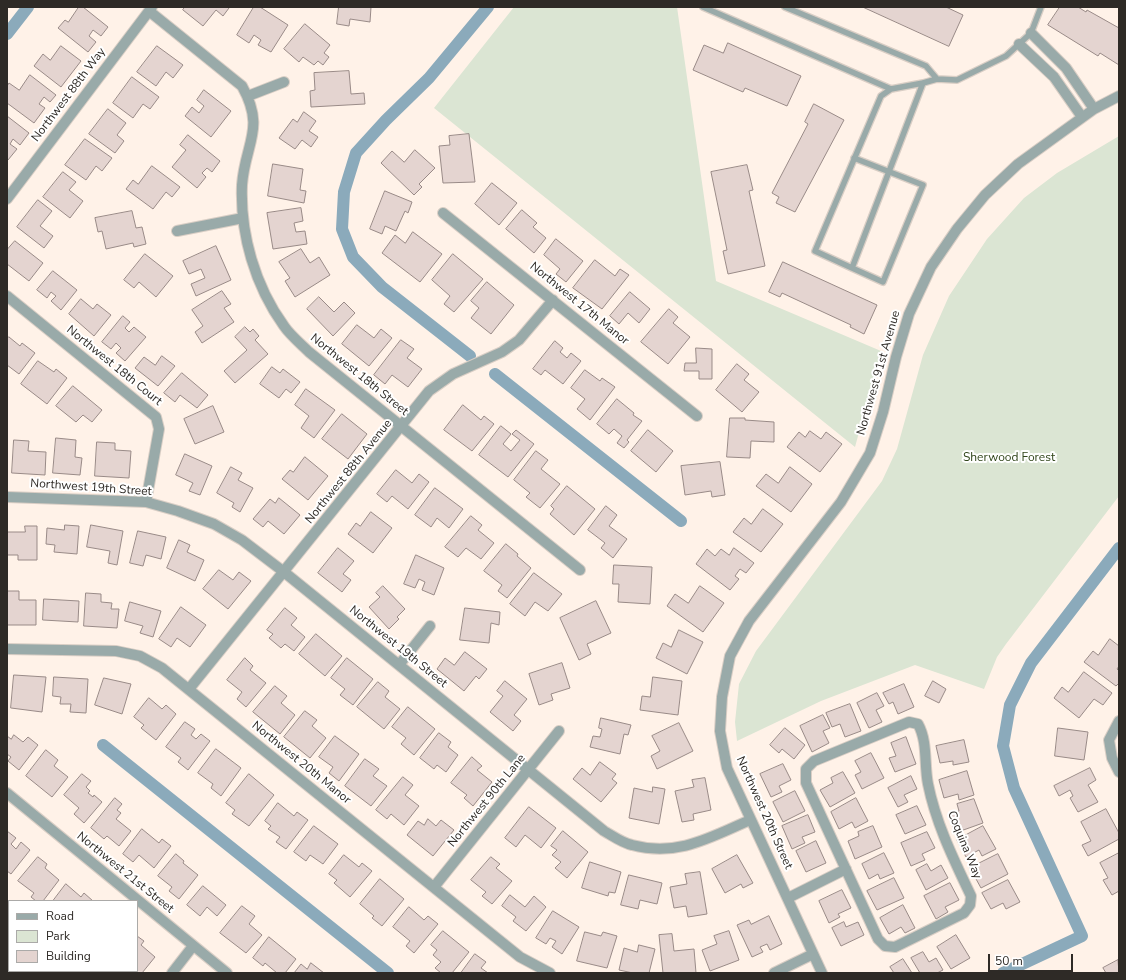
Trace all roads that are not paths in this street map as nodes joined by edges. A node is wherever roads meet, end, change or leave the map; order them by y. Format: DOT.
graph roads {
  1 [pos="703,7"];
  2 [pos="785,7"];
  3 [pos="1041,7"];
  4 [pos="150,9"];
  5 [pos="1031,33"];
  6 [pos="1019,44"];
  7 [pos="937,79"];
  8 [pos="284,82"];
  9 [pos="923,84"];
  10 [pos="891,89"];
  11 [pos="248,96"];
  12 [pos="1119,96"];
  13 [pos="1094,108"];
  14 [pos="1082,117"];
  15 [pos="854,158"];
  16 [pos="890,173"];
  17 [pos="7,199"];
  18 [pos="443,213"];
  19 [pos="243,218"];
  20 [pos="177,231"];
  21 [pos="852,268"];
  22 [pos="7,296"];
  23 [pos="553,300"];
  24 [pos="697,416"];
  25 [pos="402,426"];
  26 [pos="7,496"];
  27 [pos="146,502"];
  28 [pos="580,570"];
  29 [pos="284,572"];
  30 [pos="430,626"];
  31 [pos="7,649"];
  32 [pos="730,656"];
  33 [pos="398,665"];
  34 [pos="189,690"];
  35 [pos="1119,721"];
  36 [pos="560,731"];
  37 [pos="529,770"];
  38 [pos="1119,772"];
  39 [pos="7,793"];
  40 [pos="750,820"];
  41 [pos="846,869"];
  42 [pos="434,887"];
  43 [pos="788,898"];
  44 [pos="137,900"];
  45 [pos="138,901"];
  46 [pos="193,946"];
  47 [pos="813,954"];
  48 [pos="172,973"];
  49 [pos="227,973"];
  50 [pos="550,973"];
  51 [pos="774,973"];
  52 [pos="822,973"];
  1 -- 10 [label="lane"];
  2 -- 7 [label="lane"];
  3 -- 5 [label="lane"];
  4 -- 11 [label="street, Northwest 18th Street"];
  4 -- 17 [label="street, Northwest 88th Way"];
  5 -- 6 [label="lane"];
  5 -- 13 [label="street"];
  6 -- 7 [label="lane"];
  6 -- 14 [label="street"];
  7 -- 9 [label="lane"];
  8 -- 11 [label="street"];
  9 -- 10 [label="lane"];
  9 -- 16 [label="lane"];
  10 -- 15 [label="lane"];
  11 -- 19 [label="street, Northwest 18th Street"];
  12 -- 13 [label="street, Northwest 91st Avenue"];
  13 -- 14 [label="street, Northwest 91st Avenue"];
  14 -- 32 [label="street, Northwest 91st Avenue"];
  15 -- 16 [label="lane"];
  15 -- 21 [label="lane"];
  16 -- 21 [label="lane"];
  16 -- 21 [label="lane"];
  18 -- 23 [label="street, Northwest 17th Manor"];
  19 -- 20 [label="street"];
  19 -- 25 [label="street, Northwest 18th Street"];
  22 -- 27 [label="street, Northwest 18th Court"];
  23 -- 24 [label="street, Northwest 17th Manor"];
  23 -- 25 [label="street, Northwest 88th Avenue"];
  25 -- 28 [label="street, Northwest 18th Street"];
  25 -- 29 [label="street, Northwest 88th Avenue"];
  26 -- 27 [label="street, Northwest 19th Street"];
  27 -- 29 [label="street, Northwest 19th Street"];
  29 -- 33 [label="street, Northwest 19th Street"];
  29 -- 34 [label="street, Northwest 88th Avenue"];
  30 -- 33 [label="street"];
  31 -- 34 [label="street, Northwest 20th Manor"];
  32 -- 40 [label="street, Northwest 20th Street"];
  33 -- 37 [label="street, Northwest 19th Street"];
  34 -- 42 [label="street, Northwest 20th Manor"];
  35 -- 38 [label="street"];
  36 -- 37 [label="street, Northwest 90th Lane"];
  37 -- 40 [label="street, Northwest 19th Street"];
  37 -- 42 [label="street, Northwest 90th Lane"];
  39 -- 44 [label="street, Northwest 21st Street"];
  40 -- 43 [label="street, Northwest 20th Street"];
  41 -- 41 [label="street, Coquina Way"];
  41 -- 43 [label="street"];
  42 -- 50 [label="street, Northwest 20th Manor"];
  43 -- 47 [label="street, Northwest 20th Street"];
  45 -- 46 [label="street, Northwest 21st Street"];
  46 -- 48 [label="street"];
  46 -- 49 [label="street, Northwest 21st Street"];
  47 -- 51 [label="street"];
  47 -- 52 [label="street, Northwest 20th Street"];
}
